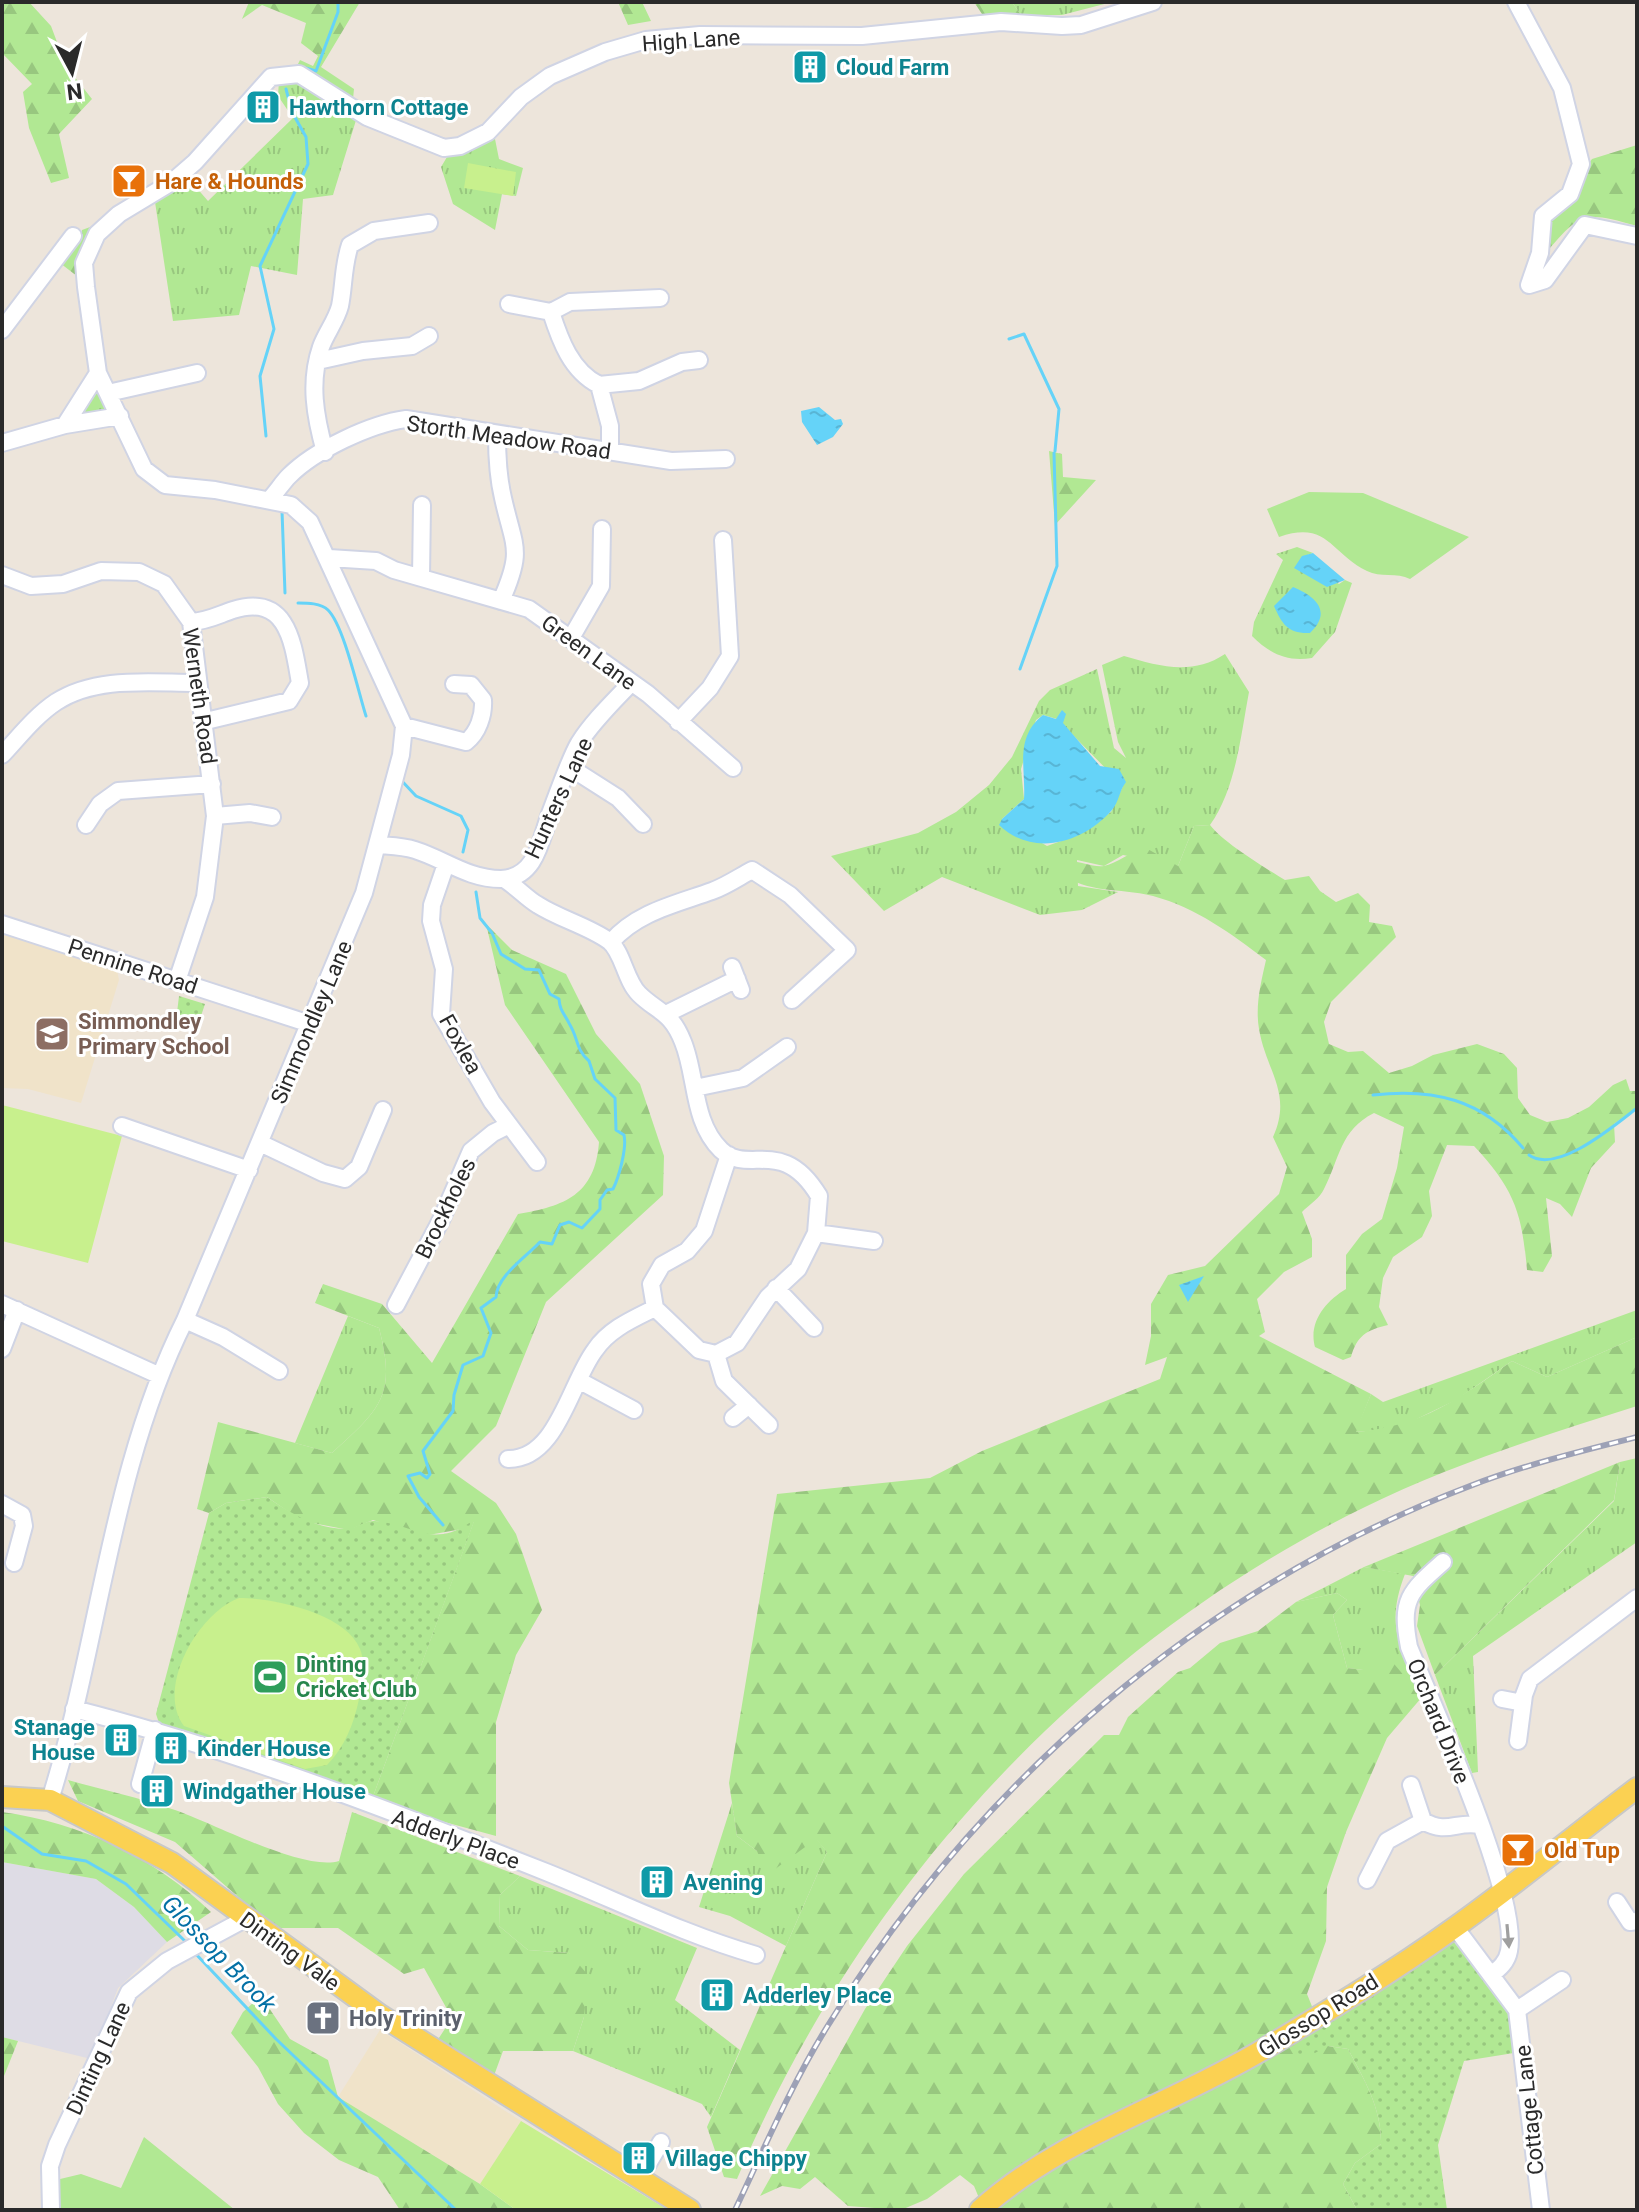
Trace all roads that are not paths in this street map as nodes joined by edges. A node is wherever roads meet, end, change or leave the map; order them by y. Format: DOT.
graph roads {
  1 [pos="1153,2"];
  2 [pos="1516,2"];
  3 [pos="429,223"];
  4 [pos="73,236"];
  5 [pos="1637,236"];
  6 [pos="660,298"];
  7 [pos="509,304"];
  8 [pos="551,312"];
  9 [pos="2,330"];
  10 [pos="429,336"];
  11 [pos="699,360"];
  12 [pos="318,361"];
  13 [pos="98,373"];
  14 [pos="197,373"];
  15 [pos="599,385"];
  16 [pos="108,393"];
  17 [pos="120,416"];
  18 [pos="65,425"];
  19 [pos="497,435"];
  20 [pos="2,443"];
  21 [pos="610,451"];
  22 [pos="325,452"];
  23 [pos="726,459"];
  24 [pos="269,500"];
  25 [pos="422,505"];
  26 [pos="602,529"];
  27 [pos="723,540"];
  28 [pos="329,558"];
  29 [pos="2,575"];
  30 [pos="421,578"];
  31 [pos="501,601"];
  32 [pos="191,622"];
  33 [pos="571,638"];
  34 [pos="196,683"];
  35 [pos="631,683"];
  36 [pos="454,684"];
  37 [pos="206,721"];
  38 [pos="678,722"];
  39 [pos="404,726"];
  40 [pos="2,755"];
  41 [pos="571,768"];
  42 [pos="733,768"];
  43 [pos="212,784"];
  44 [pos="215,816"];
  45 [pos="272,817"];
  46 [pos="643,824"];
  47 [pos="86,825"];
  48 [pos="378,845"];
  49 [pos="446,864"];
  50 [pos="504,879"];
  51 [pos="2,924"];
  52 [pos="611,942"];
  53 [pos="737,979"];
  54 [pos="177,981"];
  55 [pos="792,1000"];
  56 [pos="666,1014"];
  57 [pos="310,1024"];
  58 [pos="785,1055"];
  59 [pos="695,1088"];
  60 [pos="383,1110"];
  61 [pos="509,1125"];
  62 [pos="122,1126"];
  63 [pos="260,1143"];
  64 [pos="729,1155"];
  65 [pos="537,1162"];
  66 [pos="249,1170"];
  67 [pos="816,1233"];
  68 [pos="874,1241"];
  69 [pos="776,1288"];
  70 [pos="396,1305"];
  71 [pos="9,1307"];
  72 [pos="655,1308"];
  73 [pos="185,1320"];
  74 [pos="814,1328"];
  75 [pos="2,1349"];
  76 [pos="716,1354"];
  77 [pos="279,1371"];
  78 [pos="158,1375"];
  79 [pos="580,1381"];
  80 [pos="749,1405"];
  81 [pos="634,1410"];
  82 [pos="733,1418"];
  83 [pos="769,1425"];
  84 [pos="508,1459"];
  85 [pos="2,1504"];
  86 [pos="1443,1562"];
  87 [pos="14,1563"];
  88 [pos="1637,1598"];
  89 [pos="1502,1699"];
  90 [pos="1523,1703"];
  91 [pos="74,1709"];
  92 [pos="155,1730"];
  93 [pos="1518,1741"];
  94 [pos="140,1784"];
  95 [pos="1411,1785"];
  96 [pos="1637,1788"];
  97 [pos="2,1797"];
  98 [pos="50,1800"];
  99 [pos="1423,1821"];
  100 [pos="1479,1825"];
  101 [pos="1367,1880"];
  102 [pos="1501,1890"];
  103 [pos="1617,1902"];
  104 [pos="245,1919"];
  105 [pos="1637,1921"];
  106 [pos="1455,1927"];
  107 [pos="756,1955"];
  108 [pos="1491,1975"];
  109 [pos="1562,1980"];
  110 [pos="1517,2010"];
  111 [pos="661,2142"];
  112 [pos="639,2179"];
  113 [pos="51,2210"];
  114 [pos="690,2210"];
  115 [pos="980,2210"];
  116 [pos="1541,2210"];
  1 -- 13 [label="street, High Lane"];
  2 -- 5 [label="street"];
  3 -- 12 [label="street"];
  4 -- 9 [label="street"];
  6 -- 8 [label="street"];
  7 -- 8 [label="street"];
  8 -- 15 [label="street"];
  10 -- 12 [label="street"];
  11 -- 15 [label="street"];
  12 -- 22 [label="street"];
  13 -- 16 [label="street"];
  13 -- 18 [label="street"];
  14 -- 16 [label="street"];
  15 -- 21 [label="street"];
  16 -- 17 [label="street"];
  17 -- 18 [label="street"];
  17 -- 24 [label="street"];
  18 -- 20 [label="street"];
  19 -- 21 [label="street, Storth Meadow Road"];
  19 -- 22 [label="street, Storth Meadow Road"];
  19 -- 31 [label="street"];
  21 -- 23 [label="street, Storth Meadow Road"];
  22 -- 24 [label="street, Storth Meadow Road"];
  24 -- 28 [label="street"];
  25 -- 30 [label="street"];
  26 -- 33 [label="street"];
  27 -- 38 [label="street"];
  28 -- 30 [label="street, Green Lane"];
  28 -- 39 [label="street"];
  29 -- 32 [label="street, Werneth Road"];
  30 -- 31 [label="street, Green Lane"];
  31 -- 33 [label="street, Green Lane"];
  32 -- 34 [label="street, Werneth Road"];
  32 -- 37 [label="street"];
  33 -- 35 [label="street, Green Lane"];
  34 -- 37 [label="street, Werneth Road"];
  34 -- 40 [label="street"];
  35 -- 38 [label="street, Green Lane"];
  35 -- 41 [label="street, Hunters Lane"];
  36 -- 39 [label="street"];
  37 -- 43 [label="street, Werneth Road"];
  38 -- 42 [label="street, Green Lane"];
  39 -- 48 [label="street, Simmondley Lane"];
  41 -- 46 [label="street"];
  41 -- 50 [label="street, Hunters Lane"];
  43 -- 44 [label="street, Werneth Road"];
  43 -- 47 [label="street"];
  44 -- 45 [label="street"];
  44 -- 54 [label="street, Werneth Road"];
  48 -- 49 [label="street, Hunters Lane"];
  48 -- 57 [label="street, Simmondley Lane"];
  49 -- 50 [label="street, Hunters Lane"];
  49 -- 61 [label="street, Foxlea"];
  50 -- 52 [label="street"];
  51 -- 54 [label="street, Pennine Road"];
  52 -- 55 [label="street"];
  52 -- 56 [label="street"];
  53 -- 56 [label="street"];
  54 -- 57 [label="street, Pennine Road"];
  56 -- 59 [label="street"];
  57 -- 63 [label="street, Simmondley Lane"];
  58 -- 59 [label="street"];
  59 -- 64 [label="street"];
  60 -- 63 [label="street"];
  61 -- 65 [label="street, Foxlea"];
  61 -- 70 [label="street, Brockholes"];
  62 -- 66 [label="street"];
  63 -- 66 [label="street, Simmondley Lane"];
  64 -- 67 [label="street"];
  64 -- 72 [label="street"];
  66 -- 73 [label="street, Simmondley Lane"];
  67 -- 68 [label="street"];
  67 -- 69 [label="street"];
  69 -- 74 [label="street"];
  69 -- 76 [label="street"];
  71 -- 75 [label="street"];
  71 -- 78 [label="street"];
  72 -- 76 [label="street"];
  72 -- 79 [label="street"];
  73 -- 77 [label="street"];
  73 -- 78 [label="street, Simmondley Lane"];
  76 -- 80 [label="street"];
  78 -- 91 [label="street, Simmondley Lane"];
  79 -- 81 [label="street"];
  79 -- 84 [label="street"];
  80 -- 82 [label="street"];
  80 -- 83 [label="street"];
  85 -- 87 [label="street"];
  86 -- 100 [label="street, Orchard Drive"];
  88 -- 90 [label="street"];
  89 -- 90 [label="street"];
  90 -- 93 [label="street"];
  91 -- 92 [label="street, Adderly Place"];
  91 -- 98 [label="street, Simmondley Lane"];
  92 -- 94 [label="street"];
  92 -- 107 [label="street, Adderly Place"];
  95 -- 99 [label="street"];
  96 -- 102 [label="main road, Glossop Road"];
  97 -- 98 [label="main road, Dinting Vale"];
  98 -- 104 [label="main road, Dinting Vale"];
  99 -- 100 [label="street"];
  99 -- 101 [label="street"];
  100 -- 102 [label="street, Orchard Drive"];
  102 -- 106 [label="main road, Glossop Road"];
  102 -- 108 [label="street, one-way"];
  103 -- 105 [label="street"];
  104 -- 112 [label="main road, Dinting Vale"];
  104 -- 113 [label="street, Dinting Lane"];
  106 -- 108 [label="street, Cottage Lane"];
  106 -- 115 [label="main road, Glossop Road"];
  108 -- 110 [label="street, Cottage Lane"];
  109 -- 110 [label="street"];
  110 -- 116 [label="street, Cottage Lane"];
  111 -- 112 [label="street"];
  112 -- 114 [label="main road, Dinting Vale"];
}
